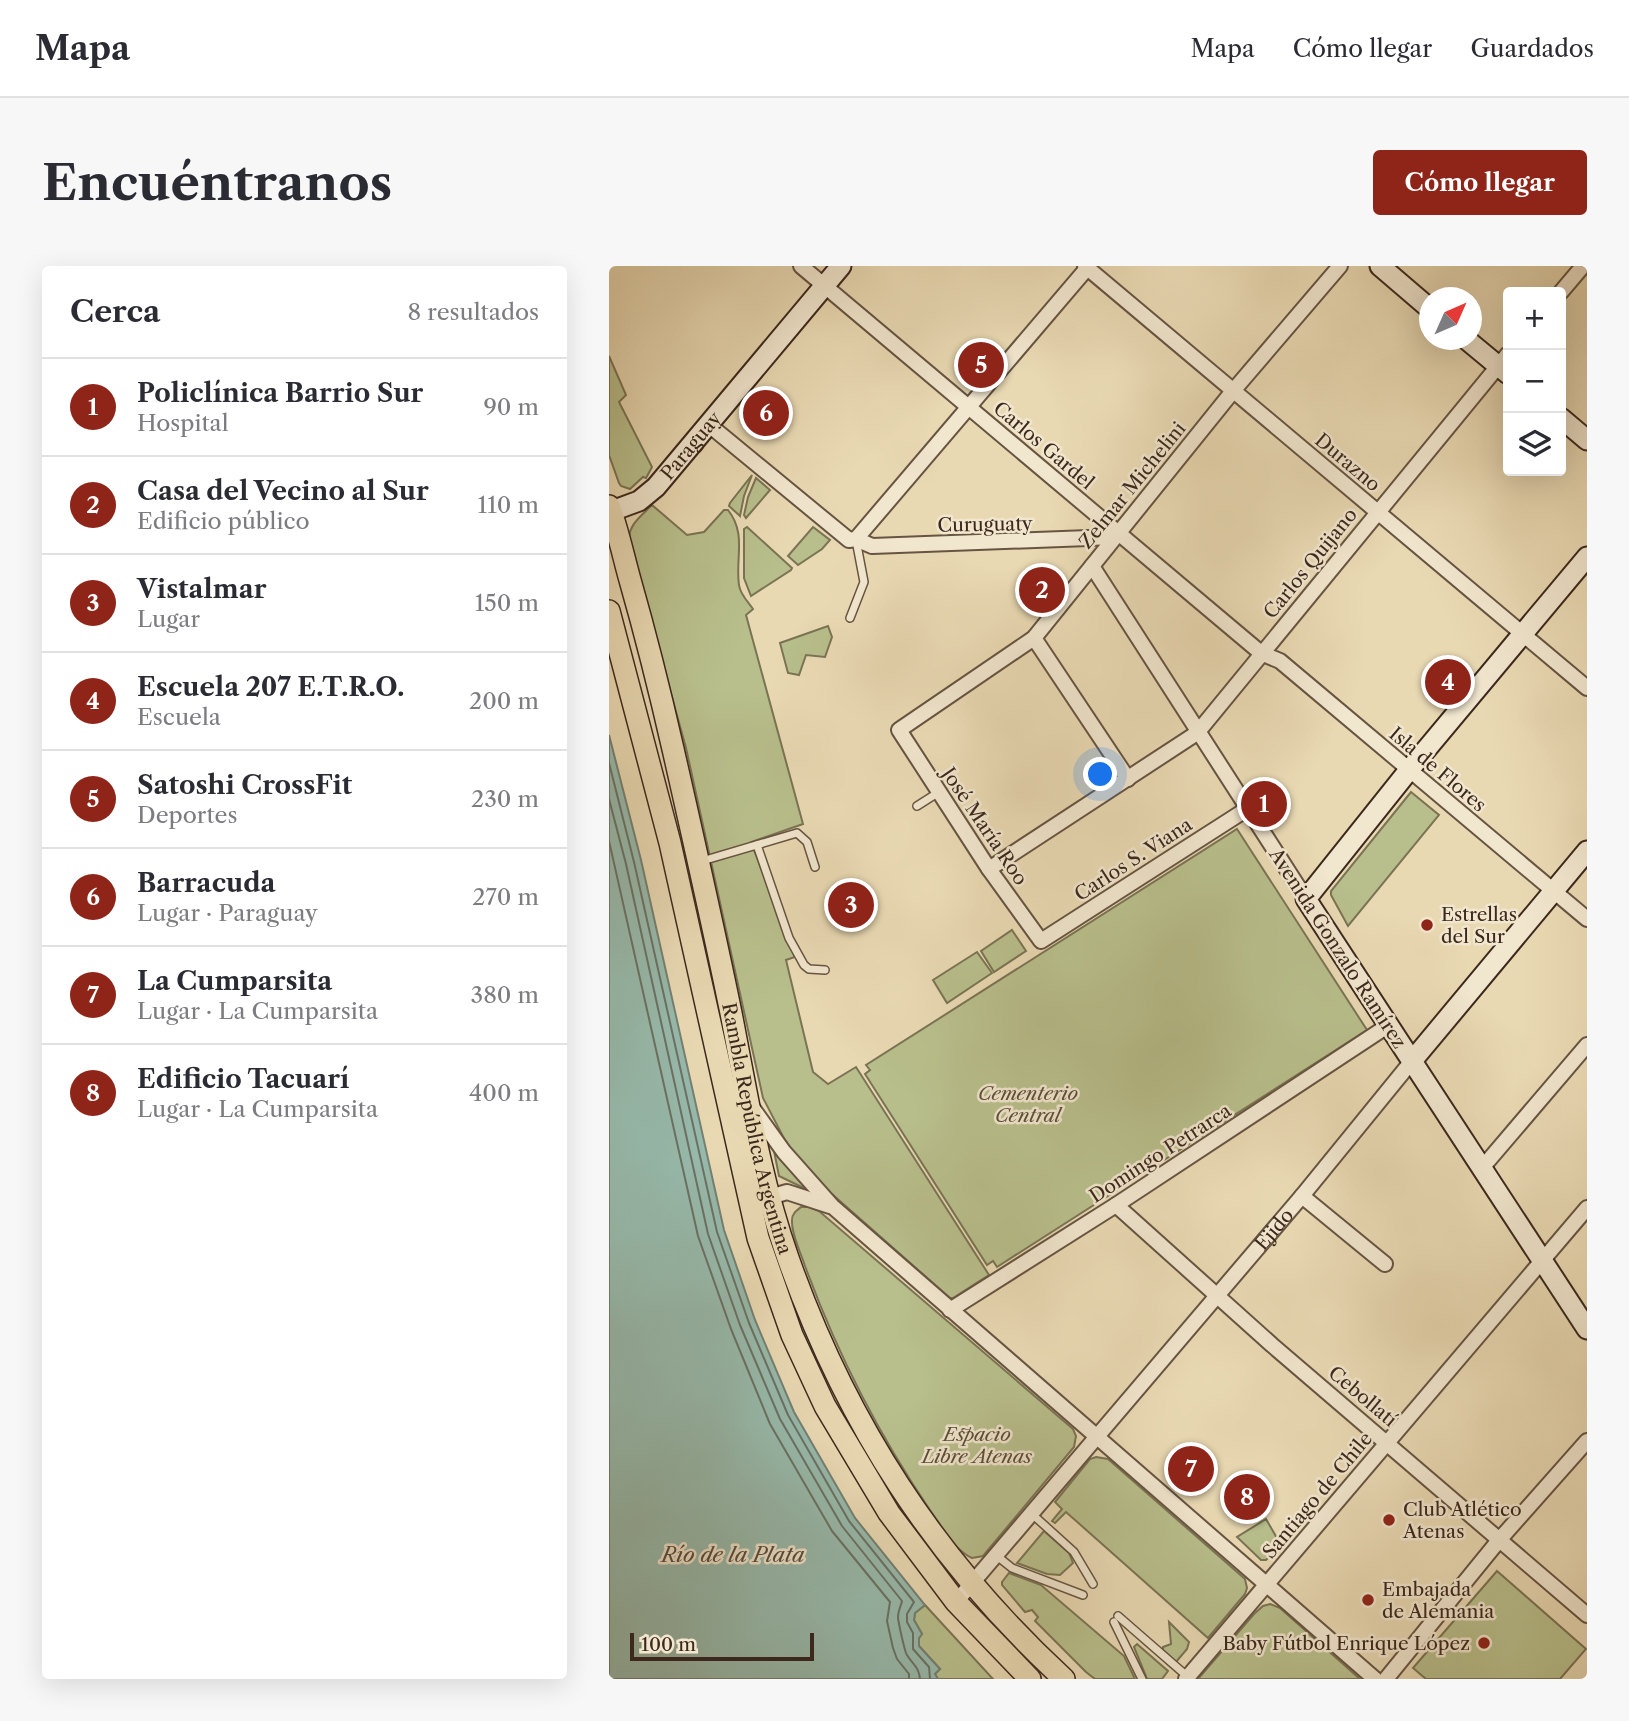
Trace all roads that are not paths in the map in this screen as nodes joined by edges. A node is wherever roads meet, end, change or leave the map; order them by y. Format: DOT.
graph roads {
  1 [pos="801,266"];
  2 [pos="841,266"];
  3 [pos="1340,266"];
  4 [pos="1380,266"];
  5 [pos="1583,266"];
  6 [pos="1087,267"];
  7 [pos="825,286"];
  8 [pos="1565,287"];
  9 [pos="1419,299"];
  10 [pos="1482,350"];
  11 [pos="1503,364"];
  12 [pos="1503,367"];
  13 [pos="1233,391"];
  14 [pos="970,408"];
  15 [pos="1566,422"];
  16 [pos="708,424"];
  17 [pos="1587,440"];
  18 [pos="610,510"];
  19 [pos="1377,512"];
  20 [pos="1117,535"];
  21 [pos="856,539"];
  22 [pos="1587,557"];
  23 [pos="1092,566"];
  24 [pos="609,611"];
  25 [pos="850,618"];
  26 [pos="1524,635"];
  27 [pos="1034,638"];
  28 [pos="1261,653"];
  29 [pos="1587,688"];
  30 [pos="899,730"];
  31 [pos="1198,733"];
  32 [pos="1409,770"];
  33 [pos="1128,779"];
  34 [pos="939,792"];
  35 [pos="917,806"];
  36 [pos="1247,809"];
  37 [pos="757,845"];
  38 [pos="1587,851"];
  39 [pos="698,862"];
  40 [pos="815,867"];
  41 [pos="989,869"];
  42 [pos="1553,891"];
  43 [pos="1306,899"];
  44 [pos="1587,919"];
  45 [pos="1041,941"];
  46 [pos="825,970"];
  47 [pos="1389,1025"];
  48 [pos="1587,1045"];
  49 [pos="1412,1060"];
  50 [pos="749,1103"];
  51 [pos="1482,1168"];
  52 [pos="1302,1196"];
  53 [pos="770,1197"];
  54 [pos="832,1206"];
  55 [pos="1115,1206"];
  56 [pos="1587,1208"];
  57 [pos="1541,1261"];
  58 [pos="1384,1264"];
  59 [pos="1217,1296"];
  60 [pos="950,1310"];
  61 [pos="1587,1331"];
  62 [pos="1097,1436"];
  63 [pos="1387,1441"];
  64 [pos="1587,1441"];
  65 [pos="1032,1514"];
  66 [pos="1500,1539"];
  67 [pos="997,1556"];
  68 [pos="973,1584"];
  69 [pos="1093,1584"];
  70 [pos="1267,1585"];
  71 [pos="1083,1595"];
  72 [pos="956,1602"];
  73 [pos="1587,1615"];
  74 [pos="1187,1678"];
  75 [pos="1030,1679"];
  76 [pos="1064,1679"];
  77 [pos="1142,1679"];
  78 [pos="1375,1679"];
  79 [pos="1386,1679"];
  1 -- 7 [label="street, Carlos Gardel"];
  2 -- 7 [label="street, Paraguay"];
  3 -- 13 [label="street, Zelmar Michelini"];
  4 -- 9 [label="street"];
  5 -- 8 [label="street"];
  6 -- 13 [label="street, Durazno"];
  6 -- 14 [label="street"];
  7 -- 14 [label="street, Carlos Gardel"];
  7 -- 16 [label="street, Paraguay"];
  10 -- 11 [label="street"];
  12 -- 19 [label="street, Carlos Quijano"];
  13 -- 19 [label="street, Durazno"];
  13 -- 20 [label="street, Zelmar Michelini"];
  14 -- 20 [label="street, Carlos Gardel"];
  14 -- 21 [label="street"];
  15 -- 17 [label="street"];
  16 -- 18 [label="street, Paraguay"];
  16 -- 21 [label="street"];
  18 -- 39 [label="main road, Rambla República Argentina"];
  19 -- 26 [label="street, Durazno"];
  19 -- 28 [label="street, Carlos Quijano"];
  20 -- 21 [label="street, Curuguaty"];
  20 -- 23 [label="street, Zelmar Michelini"];
  20 -- 28 [label="street, Carlos Gardel"];
  21 -- 25 [label="lane"];
  22 -- 26 [label="street"];
  23 -- 27 [label="street, Zelmar Michelini"];
  23 -- 31 [label="street, Avenida Gonzalo Ramírez"];
  24 -- 72 [label="main road, Rambla República Argentina"];
  26 -- 29 [label="street, Durazno"];
  26 -- 32 [label="street"];
  27 -- 30 [label="street, Zelmar Michelini"];
  27 -- 33 [label="street"];
  28 -- 31 [label="street, Carlos Quijano"];
  28 -- 32 [label="street, Isla de Flores"];
  30 -- 34 [label="street, José María Roo"];
  31 -- 33 [label="street, Carlos Quijano"];
  31 -- 36 [label="street, Avenida Gonzalo Ramírez"];
  32 -- 42 [label="street, Isla de Flores"];
  32 -- 43 [label="street"];
  33 -- 41 [label="street, Carlos Quijano"];
  34 -- 35 [label="lane"];
  34 -- 41 [label="street, José María Roo"];
  36 -- 43 [label="street, Avenida Gonzalo Ramírez"];
  36 -- 45 [label="street, Carlos S. Viana"];
  37 -- 39 [label="lane"];
  37 -- 40 [label="lane"];
  37 -- 46 [label="lane"];
  38 -- 42 [label="street, Ejido"];
  39 -- 50 [label="main road, Rambla República Argentina"];
  41 -- 45 [label="street, José María Roo"];
  42 -- 44 [label="street, Isla de Flores"];
  42 -- 49 [label="street, Ejido"];
  43 -- 47 [label="street, Avenida Gonzalo Ramírez"];
  47 -- 49 [label="street, Avenida Gonzalo Ramírez"];
  47 -- 55 [label="street, Domingo Petrarca"];
  48 -- 51 [label="street"];
  49 -- 51 [label="street, Avenida Gonzalo Ramírez"];
  49 -- 52 [label="street, Ejido"];
  50 -- 53 [label="main road, Rambla República Argentina"];
  50 -- 54 [label="street"];
  51 -- 57 [label="street, Avenida Gonzalo Ramírez"];
  52 -- 58 [label="street"];
  52 -- 59 [label="street, Ejido"];
  53 -- 54 [label="street"];
  53 -- 68 [label="main road, Rambla República Argentina"];
  54 -- 60 [label="street"];
  55 -- 59 [label="street, Cebollatí"];
  55 -- 60 [label="street, Domingo Petrarca"];
  56 -- 57 [label="street, Santiago de Chile"];
  57 -- 61 [label="street, Avenida Gonzalo Ramírez"];
  57 -- 63 [label="street, Santiago de Chile"];
  59 -- 62 [label="street, Ejido"];
  59 -- 63 [label="street, Cebollatí"];
  60 -- 62 [label="street"];
  62 -- 65 [label="street, Ejido"];
  62 -- 70 [label="street"];
  63 -- 66 [label="street, Cebollatí"];
  63 -- 70 [label="street, Santiago de Chile"];
  64 -- 66 [label="street"];
  65 -- 67 [label="street, Ejido"];
  65 -- 69 [label="lane"];
  66 -- 73 [label="street, Cebollatí"];
  66 -- 79 [label="street"];
  67 -- 68 [label="street, Ejido"];
  67 -- 71 [label="lane"];
  68 -- 72 [label="street, Ejido"];
  68 -- 76 [label="main road, Rambla República Argentina"];
  70 -- 74 [label="street, Santiago de Chile"];
  70 -- 78 [label="street"];
  72 -- 75 [label="main road, Rambla República Argentina"];
  74 -- 77 [label="lane"];
}
